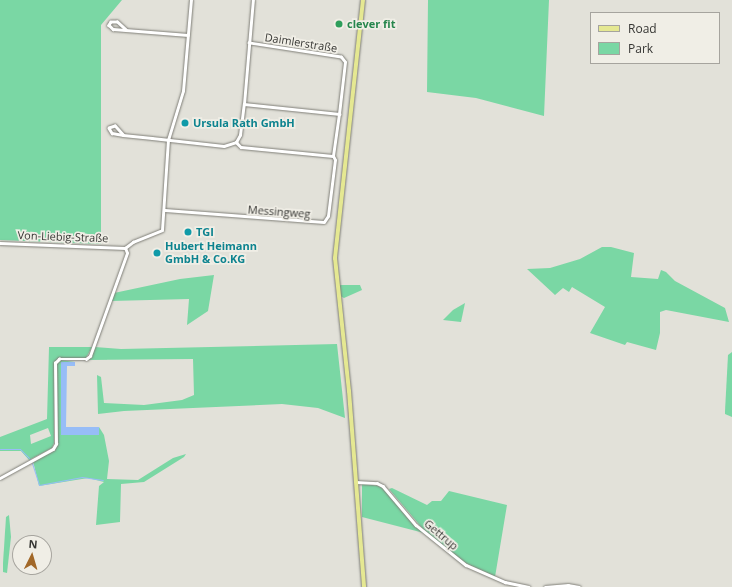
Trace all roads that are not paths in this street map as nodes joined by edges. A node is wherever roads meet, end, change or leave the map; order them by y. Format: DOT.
graph roads {
  1 [pos="191,0"];
  2 [pos="253,0"];
  3 [pos="363,0"];
  4 [pos="126,30"];
  5 [pos="188,35"];
  6 [pos="249,43"];
  7 [pos="244,104"];
  8 [pos="339,114"];
  9 [pos="123,135"];
  10 [pos="168,140"];
  11 [pos="236,142"];
  12 [pos="333,156"];
  13 [pos="165,210"];
  14 [pos="0,243"];
  15 [pos="125,248"];
  16 [pos="0,478"];
  17 [pos="356,482"];
  18 [pos="364,587"];
  19 [pos="528,587"];
  20 [pos="545,587"];
  21 [pos="579,587"];
  1 -- 5 [label="street"];
  2 -- 6 [label="street, Daimlerstraße"];
  3 -- 17 [label="main road"];
  4 -- 4 [label="street"];
  4 -- 5 [label="street"];
  5 -- 10 [label="street"];
  6 -- 7 [label="street, Daimlerstraße"];
  6 -- 8 [label="street, Daimlerstraße"];
  7 -- 8 [label="street"];
  7 -- 11 [label="street, Daimlerstraße"];
  8 -- 12 [label="street, Daimlerstraße"];
  9 -- 9 [label="street"];
  9 -- 10 [label="street"];
  10 -- 11 [label="street"];
  10 -- 13 [label="street"];
  11 -- 12 [label="street"];
  12 -- 13 [label="street, Messingweg"];
  13 -- 15 [label="street"];
  14 -- 15 [label="street, Von-Liebig-Straße"];
  15 -- 16 [label="street"];
  17 -- 18 [label="main road"];
  17 -- 19 [label="street, Gettrup"];
  20 -- 21 [label="street"];
}
